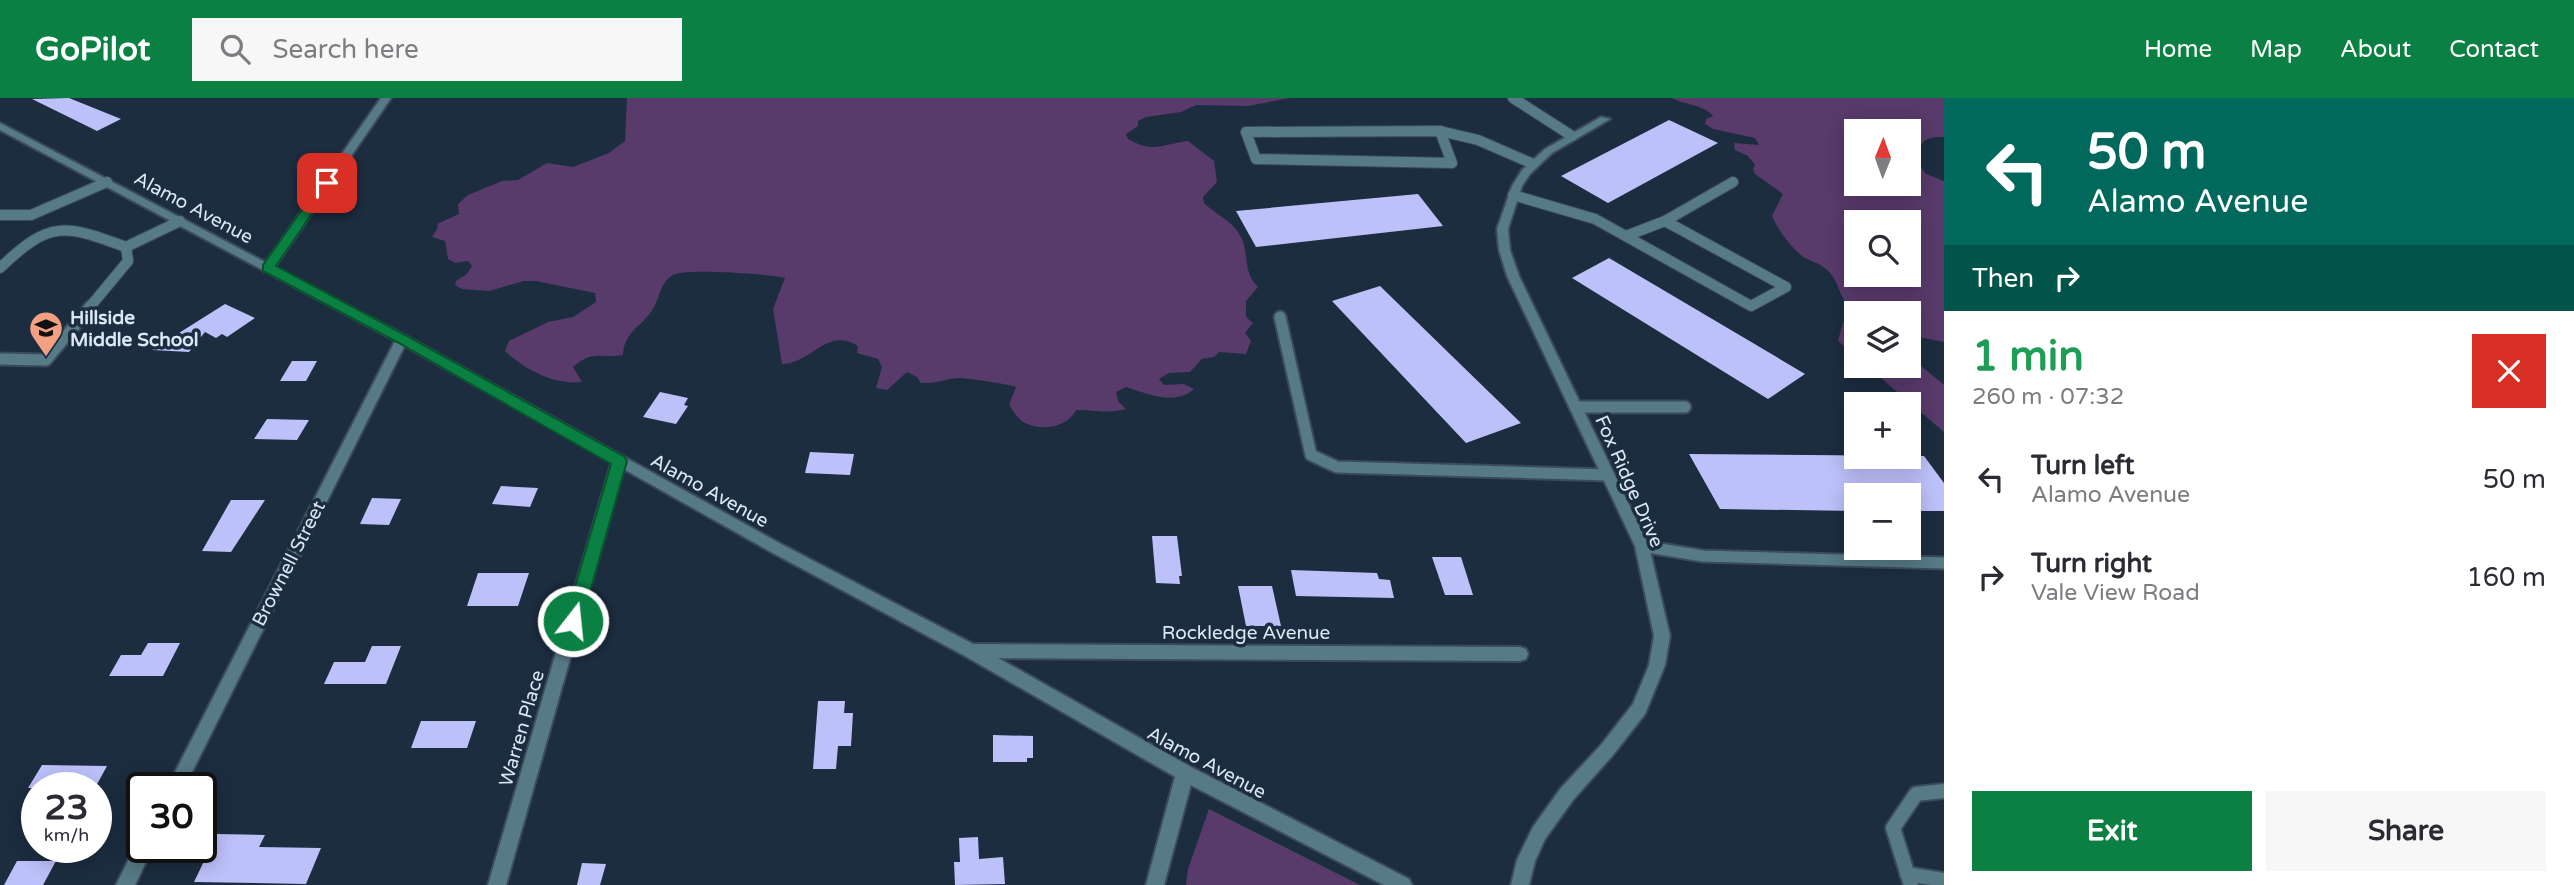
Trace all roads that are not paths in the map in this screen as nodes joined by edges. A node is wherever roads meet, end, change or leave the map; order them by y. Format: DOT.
graph roads {
  1 [pos="386,98"];
  2 [pos="1513,98"];
  3 [pos="1605,119"];
  4 [pos="0,126"];
  5 [pos="1440,131"];
  6 [pos="1572,136"];
  7 [pos="1531,163"];
  8 [pos="107,182"];
  9 [pos="1733,182"];
  10 [pos="1513,195"];
  11 [pos="0,215"];
  12 [pos="180,221"];
  13 [pos="1665,221"];
  14 [pos="1626,236"];
  15 [pos="126,247"];
  16 [pos="0,268"];
  17 [pos="268,268"];
  18 [pos="1280,317"];
  19 [pos="402,339"];
  20 [pos="0,359"];
  21 [pos="1575,407"];
  22 [pos="1685,407"];
  23 [pos="619,461"];
  24 [pos="1608,475"];
  25 [pos="1642,545"];
  26 [pos="1944,563"];
  27 [pos="971,651"];
  28 [pos="1520,654"];
  29 [pos="182,772"];
  30 [pos="1185,773"];
  31 [pos="1944,791"];
  32 [pos="136,863"];
  33 [pos="1909,880"];
  34 [pos="1944,880"];
  35 [pos="125,885"];
  36 [pos="498,885"];
  37 [pos="1155,885"];
  38 [pos="1403,885"];
  39 [pos="1520,885"];
  1 -- 17 [label="street"];
  2 -- 6 [label="lane"];
  3 -- 6 [label="street, Fox Ridge Drive"];
  4 -- 8 [label="street, Alamo Avenue"];
  5 -- 5 [label="lane"];
  5 -- 7 [label="lane"];
  6 -- 7 [label="street, Fox Ridge Drive"];
  7 -- 10 [label="street, Fox Ridge Drive"];
  8 -- 11 [label="lane"];
  8 -- 12 [label="street, Alamo Avenue"];
  9 -- 13 [label="lane"];
  10 -- 14 [label="lane"];
  10 -- 21 [label="street, Fox Ridge Drive"];
  12 -- 15 [label="lane"];
  12 -- 17 [label="street, Alamo Avenue"];
  13 -- 14 [label="lane"];
  13 -- 14 [label="lane"];
  15 -- 16 [label="lane"];
  15 -- 20 [label="lane"];
  17 -- 19 [label="street, Alamo Avenue"];
  18 -- 24 [label="lane"];
  19 -- 23 [label="street, Alamo Avenue"];
  19 -- 29 [label="street, Brownell Street"];
  21 -- 22 [label="lane"];
  21 -- 24 [label="street, Fox Ridge Drive"];
  23 -- 27 [label="street, Alamo Avenue"];
  23 -- 36 [label="street, Warren Place"];
  24 -- 25 [label="street, Fox Ridge Drive"];
  25 -- 26 [label="lane"];
  25 -- 39 [label="street, Fox Ridge Drive"];
  27 -- 28 [label="street, Rockledge Avenue"];
  27 -- 30 [label="street, Alamo Avenue"];
  30 -- 37 [label="street"];
  30 -- 38 [label="street, Alamo Avenue"];
  31 -- 33 [label="lane"];
  32 -- 35 [label="street"];
  33 -- 34 [label="lane"];
}
